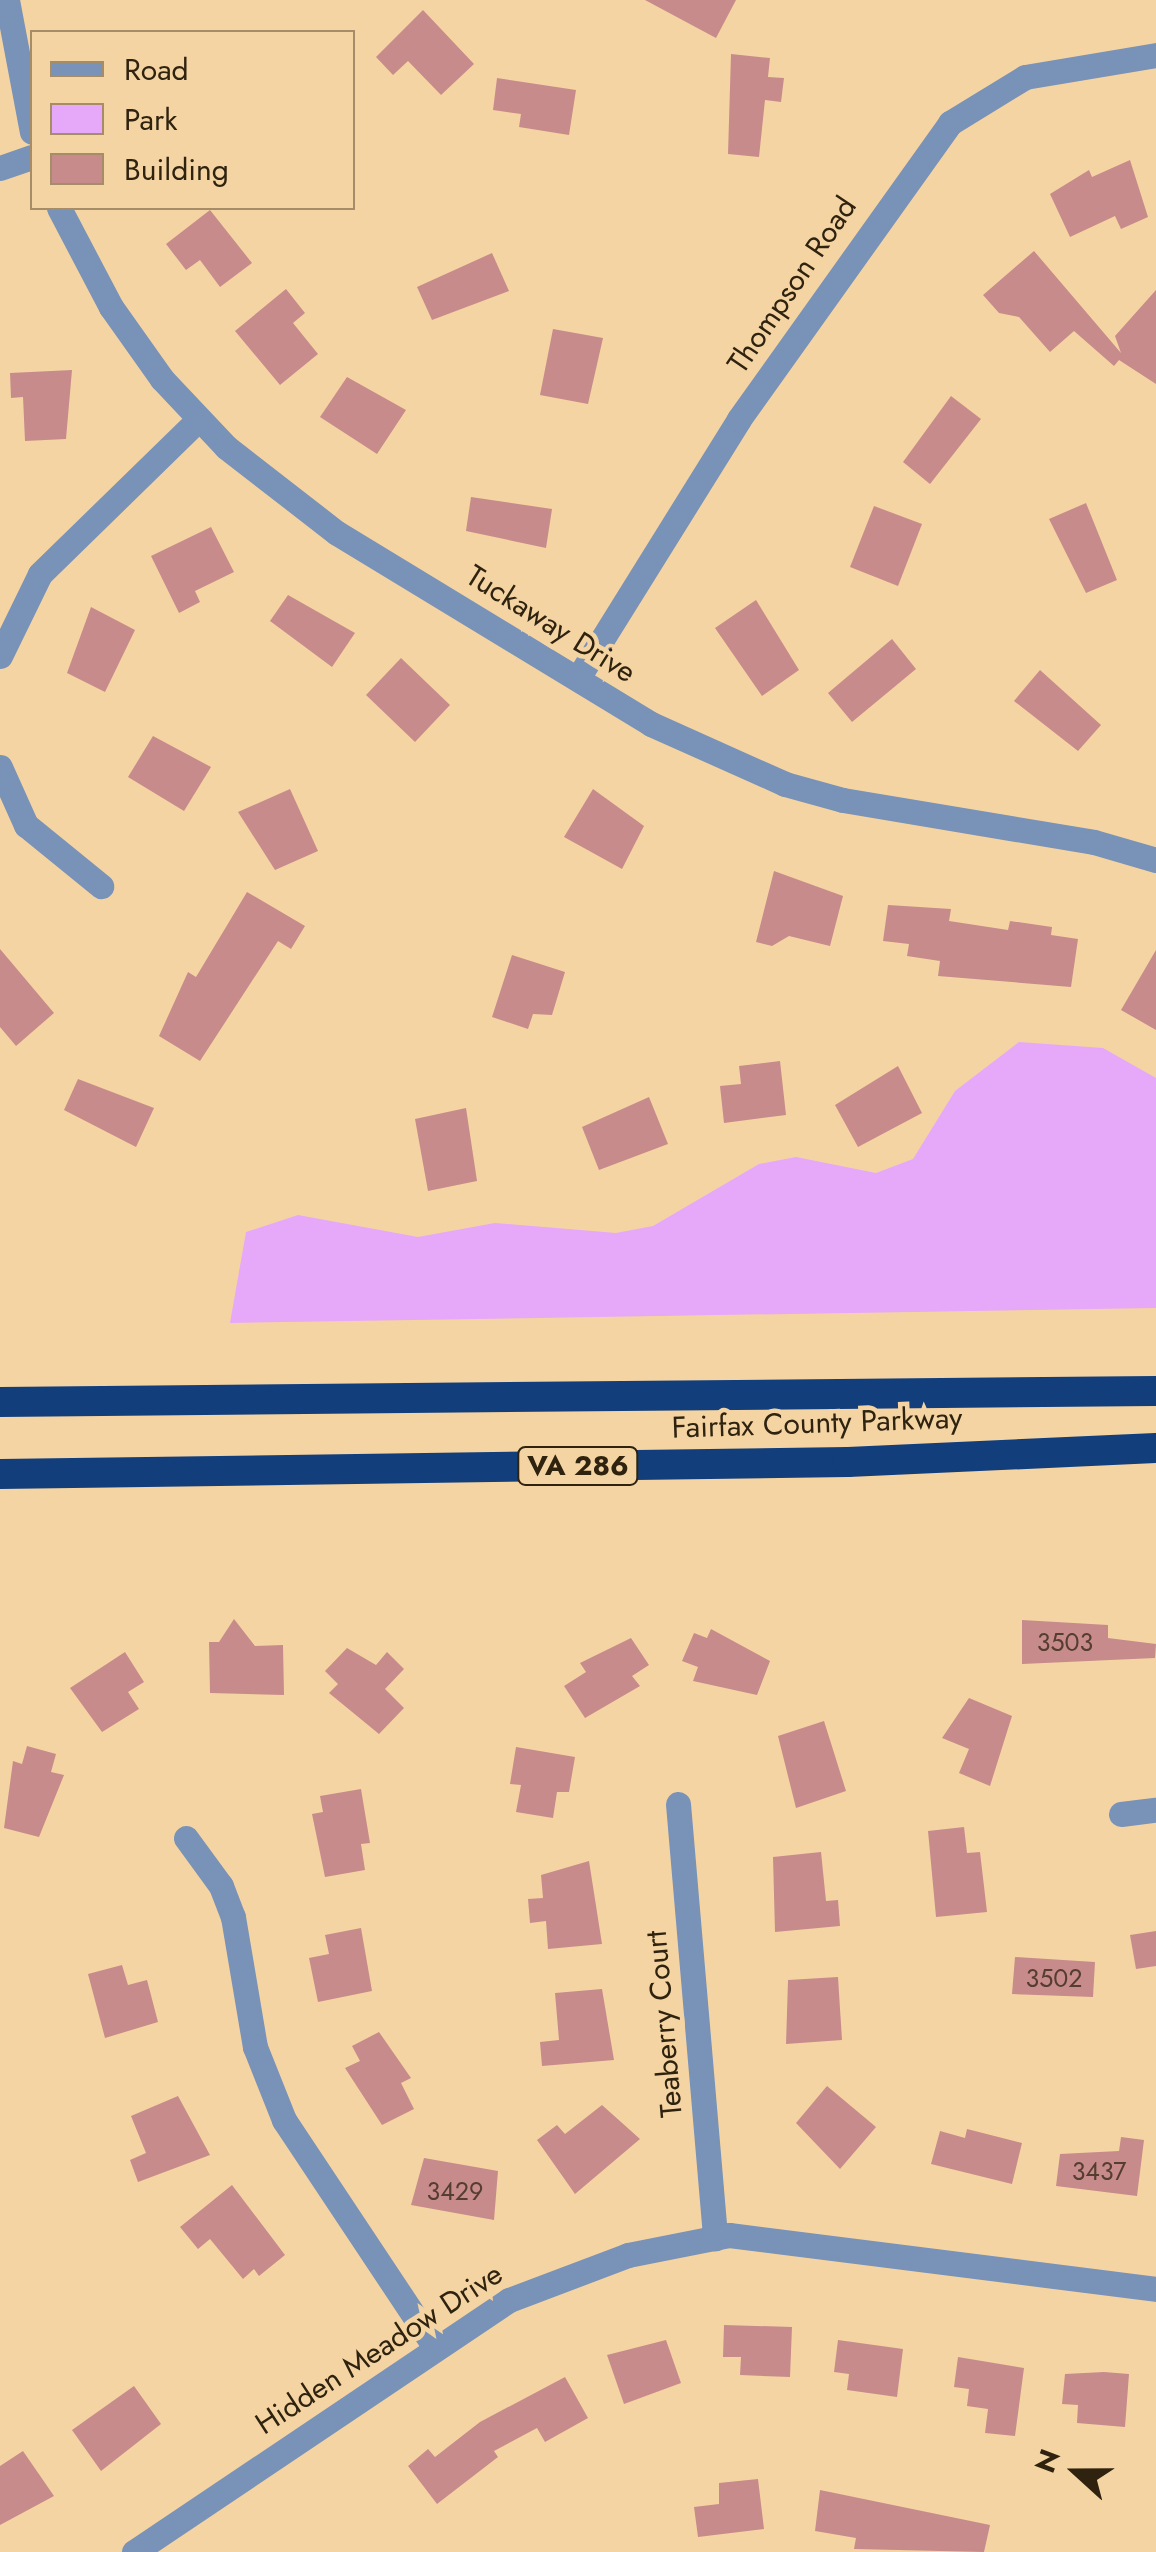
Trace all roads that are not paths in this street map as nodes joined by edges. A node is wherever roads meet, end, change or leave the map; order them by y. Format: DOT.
graph roads {
  1 [pos="6,0"];
  2 [pos="1156,54"];
  3 [pos="30,122"];
  4 [pos="30,158"];
  5 [pos="0,168"];
  6 [pos="60,210"];
  7 [pos="198,420"];
  8 [pos="0,656"];
  9 [pos="578,678"];
  10 [pos="0,767"];
  11 [pos="1156,860"];
  12 [pos="101,886"];
  13 [pos="1156,1391"];
  14 [pos="0,1402"];
  15 [pos="1156,1448"];
  16 [pos="0,1474"];
  17 [pos="678,1804"];
  18 [pos="1156,1810"];
  19 [pos="1121,1814"];
  20 [pos="186,1838"];
  21 [pos="714,2238"];
  22 [pos="1156,2289"];
  23 [pos="434,2347"];
  24 [pos="134,2552"];
  1 -- 3 [label="street"];
  2 -- 9 [label="street, Thompson Road"];
  4 -- 5 [label="street"];
  6 -- 7 [label="street, Tuckaway Drive"];
  7 -- 8 [label="street"];
  7 -- 9 [label="street, Tuckaway Drive"];
  9 -- 11 [label="street, Tuckaway Drive"];
  10 -- 12 [label="street"];
  13 -- 14 [label="highway, Fairfax County Parkway"];
  15 -- 16 [label="highway, Fairfax County Parkway / VA 286"];
  17 -- 21 [label="street, Teaberry Court"];
  18 -- 19 [label="street"];
  20 -- 23 [label="street"];
  21 -- 22 [label="street, Hidden Meadow Drive"];
  21 -- 23 [label="street, Hidden Meadow Drive"];
  23 -- 24 [label="street, Hidden Meadow Drive"];
}
